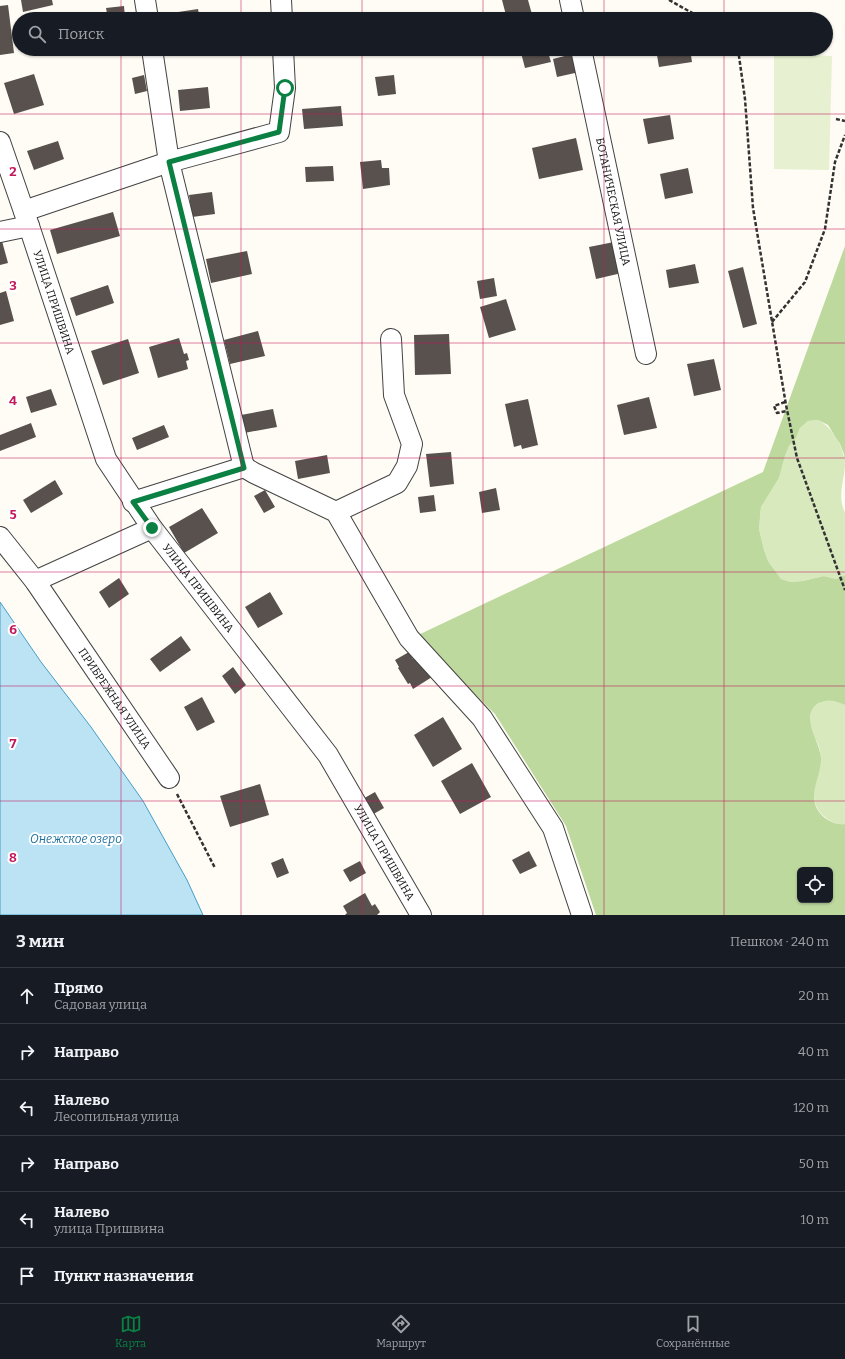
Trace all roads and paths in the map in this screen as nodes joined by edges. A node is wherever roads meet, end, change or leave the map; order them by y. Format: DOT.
graph roads {
  1 [pos="145,0"];
  2 [pos="281,0"];
  3 [pos="570,0"];
  4 [pos="669,0"];
  5 [pos="147,12"];
  6 [pos="282,12"];
  7 [pos="573,12"];
  8 [pos="690,12"];
  9 [pos="153,56"];
  10 [pos="283,56"];
  11 [pos="582,56"];
  12 [pos="739,56"];
  13 [pos="836,119"];
  14 [pos="845,121"];
  15 [pos="845,136"];
  16 [pos="0,142"];
  17 [pos="169,162"];
  18 [pos="27,218"];
  19 [pos="0,232"];
  20 [pos="772,323"];
  21 [pos="391,339"];
  22 [pos="646,354"];
  23 [pos="785,402"];
  24 [pos="787,411"];
  25 [pos="244,468"];
  26 [pos="133,502"];
  27 [pos="336,512"];
  28 [pos="152,528"];
  29 [pos="0,537"];
  30 [pos="35,581"];
  31 [pos="845,590"];
  32 [pos="169,778"];
  33 [pos="215,868"];
  34 [pos="421,915"];
  35 [pos="582,915"];
  1 -- 5 [label="street"];
  2 -- 6 [label="street"];
  3 -- 7 [label="street"];
  4 -- 8 [label="path"];
  9 -- 17 [label="street"];
  10 -- 17 [label="street"];
  11 -- 22 [label="street, БОТАНИЧЕСКАЯ УЛИЦА"];
  12 -- 20 [label="path"];
  13 -- 14 [label="path"];
  15 -- 20 [label="path"];
  16 -- 18 [label="street, УЛИЦА ПРИШВИНА"];
  17 -- 18 [label="street"];
  17 -- 25 [label="street"];
  18 -- 19 [label="street"];
  18 -- 26 [label="street, УЛИЦА ПРИШВИНА"];
  20 -- 23 [label="path"];
  21 -- 27 [label="street"];
  23 -- 24 [label="path"];
  23 -- 24 [label="path"];
  24 -- 31 [label="path"];
  25 -- 26 [label="street"];
  25 -- 27 [label="street"];
  26 -- 28 [label="street, УЛИЦА ПРИШВИНА"];
  27 -- 35 [label="street"];
  28 -- 30 [label="street"];
  28 -- 34 [label="street, УЛИЦА ПРИШВИНА"];
  29 -- 30 [label="street, ПРИБРЕЖНАЯ УЛИЦА"];
  30 -- 32 [label="street, ПРИБРЕЖНАЯ УЛИЦА"];
  32 -- 33 [label="path"];
}
